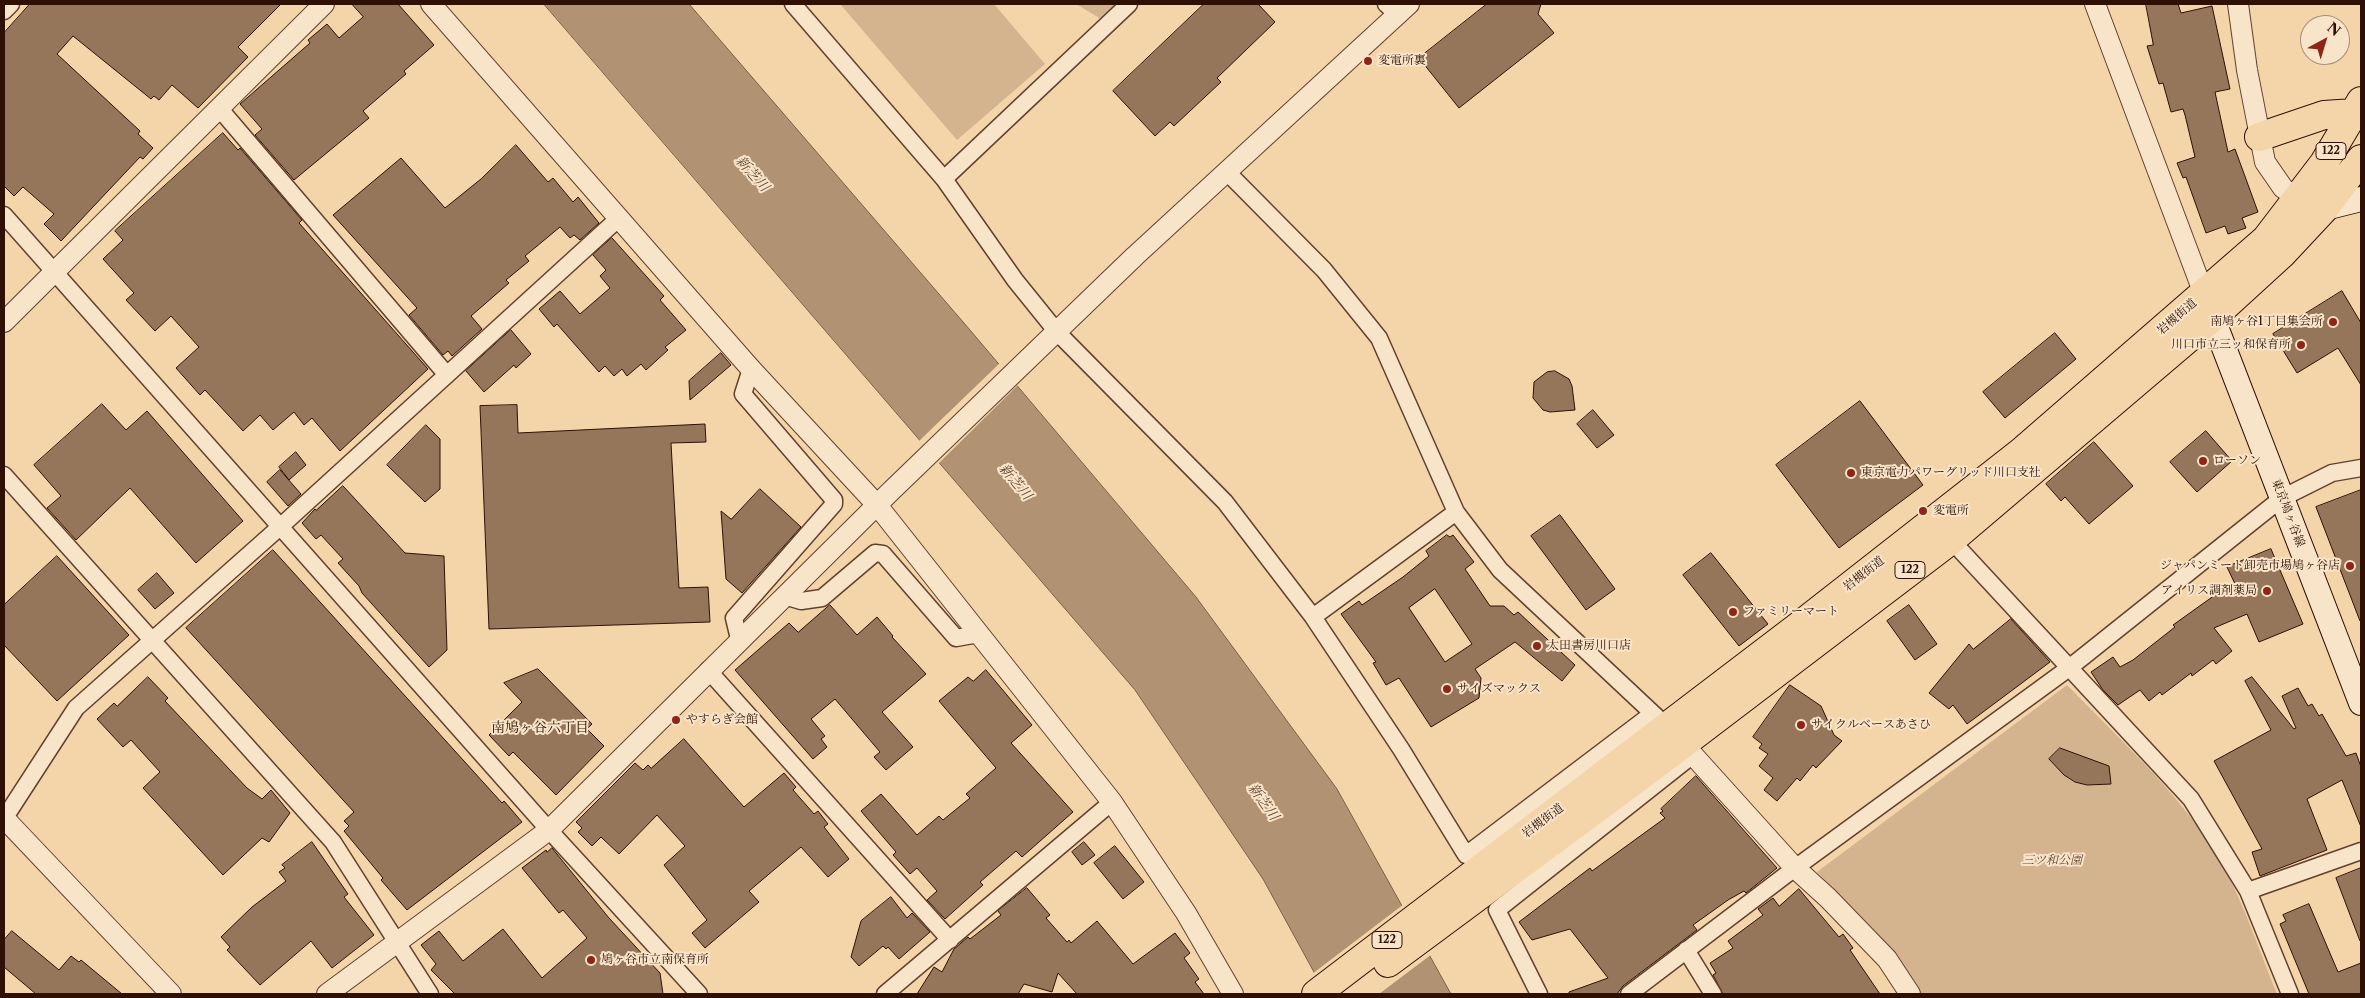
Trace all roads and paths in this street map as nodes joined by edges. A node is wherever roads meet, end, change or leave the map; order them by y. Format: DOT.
graph roads {
  1 [pos="11,4"];
  2 [pos="324,4"];
  3 [pos="431,4"];
  4 [pos="793,4"];
  5 [pos="1129,4"];
  6 [pos="2095,4"];
  7 [pos="2238,4"];
  8 [pos="1397,7"];
  9 [pos="4,11"];
  10 [pos="2358,107"];
  11 [pos="219,108"];
  12 [pos="2259,136"];
  13 [pos="2361,159"];
  14 [pos="1226,171"];
  15 [pos="944,179"];
  16 [pos="2298,200"];
  17 [pos="2361,200"];
  18 [pos="2325,208"];
  19 [pos="4,215"];
  20 [pos="619,218"];
  21 [pos="54,270"];
  22 [pos="2208,306"];
  23 [pos="4,322"];
  24 [pos="1052,336"];
  25 [pos="751,369"];
  26 [pos="447,375"];
  27 [pos="2361,468"];
  28 [pos="4,475"];
  29 [pos="883,498"];
  30 [pos="2282,498"];
  31 [pos="1456,512"];
  32 [pos="281,526"];
  33 [pos="1951,540"];
  34 [pos="784,596"];
  35 [pos="1313,617"];
  36 [pos="978,634"];
  37 [pos="739,640"];
  38 [pos="151,641"];
  39 [pos="2069,668"];
  40 [pos="708,670"];
  41 [pos="2361,703"];
  42 [pos="1674,734"];
  43 [pos="1112,802"];
  44 [pos="4,818"];
  45 [pos="549,830"];
  46 [pos="2361,851"];
  47 [pos="1795,868"];
  48 [pos="2248,891"];
  49 [pos="1464,893"];
  50 [pos="950,940"];
  51 [pos="396,942"];
  52 [pos="1686,950"];
  53 [pos="172,994"];
  54 [pos="327,994"];
  55 [pos="430,994"];
  56 [pos="699,994"];
  57 [pos="885,994"];
  58 [pos="1233,994"];
  59 [pos="1316,994"];
  60 [pos="1347,994"];
  61 [pos="1539,994"];
  62 [pos="1629,994"];
  63 [pos="1714,994"];
  64 [pos="1910,994"];
  65 [pos="2290,994"];
  1 -- 9 [label="street"];
  2 -- 11 [label="street"];
  3 -- 20 [label="street"];
  4 -- 15 [label="street"];
  5 -- 15 [label="street"];
  6 -- 22 [label="street"];
  7 -- 12 [label="street"];
  8 -- 14 [label="street"];
  10 -- 12 [label="highway"];
  10 -- 16 [label="highway, 岩槻街道 / 122"];
  11 -- 21 [label="street"];
  11 -- 26 [label="street"];
  12 -- 16 [label="street"];
  13 -- 18 [label="highway, 岩槻街道 / 122"];
  14 -- 24 [label="street"];
  14 -- 31 [label="street"];
  15 -- 24 [label="street"];
  16 -- 18 [label="main road"];
  16 -- 22 [label="highway, 岩槻街道 / 122"];
  17 -- 18 [label="main road"];
  18 -- 22 [label="highway, 岩槻街道 / 122"];
  19 -- 21 [label="street"];
  20 -- 25 [label="street"];
  20 -- 26 [label="street"];
  21 -- 23 [label="street"];
  21 -- 32 [label="street"];
  22 -- 30 [label="main road, 東京鳩ヶ谷線"];
  22 -- 33 [label="highway, 岩槻街道 / 122"];
  22 -- 42 [label="highway, 岩槻街道 / 122"];
  24 -- 29 [label="street"];
  24 -- 35 [label="street"];
  25 -- 29 [label="street"];
  25 -- 37 [label="street"];
  26 -- 32 [label="street"];
  27 -- 30 [label="street"];
  28 -- 38 [label="street"];
  29 -- 34 [label="street"];
  29 -- 36 [label="street"];
  30 -- 39 [label="street"];
  30 -- 41 [label="main road, 東京鳩ヶ谷線"];
  31 -- 35 [label="street"];
  31 -- 42 [label="street"];
  32 -- 38 [label="street"];
  32 -- 45 [label="street"];
  33 -- 39 [label="street"];
  33 -- 42 [label="highway, 岩槻街道 / 122"];
  34 -- 36 [label="street"];
  34 -- 37 [label="street"];
  35 -- 42 [label="street"];
  36 -- 43 [label="street"];
  37 -- 40 [label="street"];
  38 -- 44 [label="street"];
  38 -- 51 [label="street"];
  39 -- 47 [label="street"];
  39 -- 48 [label="street"];
  40 -- 45 [label="street"];
  40 -- 50 [label="street"];
  42 -- 47 [label="street"];
  42 -- 49 [label="highway, 岩槻街道 / 122"];
  42 -- 61 [label="street"];
  43 -- 50 [label="street"];
  43 -- 58 [label="street"];
  44 -- 53 [label="street"];
  45 -- 51 [label="street"];
  45 -- 56 [label="street"];
  46 -- 48 [label="street"];
  47 -- 52 [label="street"];
  47 -- 64 [label="street"];
  48 -- 65 [label="street"];
  49 -- 59 [label="highway, 岩槻街道 / 122"];
  49 -- 60 [label="highway, 岩槻街道 / 122"];
  50 -- 57 [label="street"];
  51 -- 54 [label="street"];
  51 -- 55 [label="street"];
  52 -- 62 [label="street"];
  52 -- 63 [label="street"];
}
